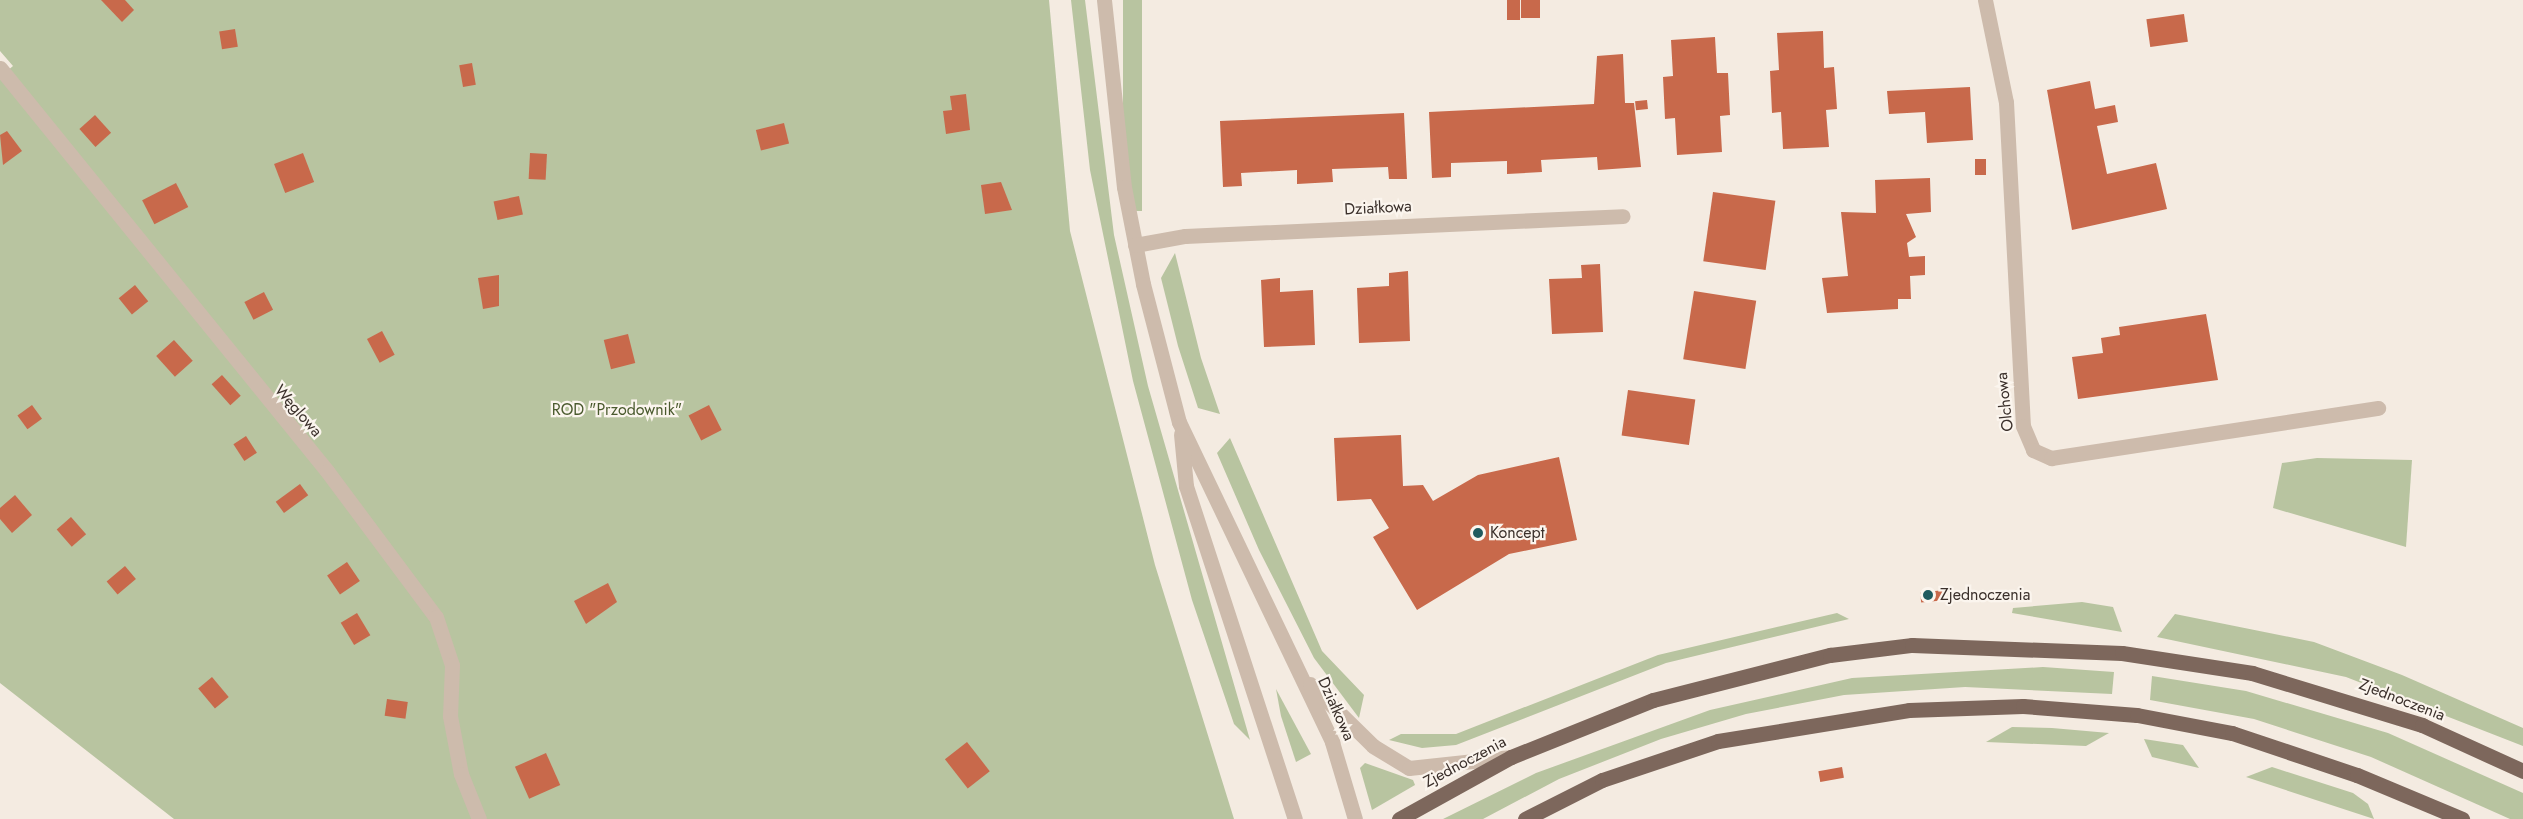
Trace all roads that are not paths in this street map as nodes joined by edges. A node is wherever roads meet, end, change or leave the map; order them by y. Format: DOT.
graph roads {
  1 [pos="1104,0"];
  2 [pos="1985,0"];
  3 [pos="0,68"];
  4 [pos="1623,216"];
  5 [pos="1135,245"];
  6 [pos="2378,408"];
  7 [pos="1179,422"];
  8 [pos="1301,675"];
  9 [pos="1511,757"];
  10 [pos="2523,771"];
  11 [pos="1297,816"];
  12 [pos="479,819"];
  13 [pos="1356,819"];
  14 [pos="1399,819"];
  15 [pos="1526,819"];
  16 [pos="2462,819"];
  1 -- 5 [label="street, Działkowa"];
  2 -- 6 [label="street, Olchowa"];
  3 -- 12 [label="street, Węglowa"];
  4 -- 5 [label="street, Działkowa"];
  5 -- 7 [label="street, Działkowa"];
  7 -- 8 [label="street, Działkowa"];
  7 -- 11 [label="street, Działkowa"];
  8 -- 9 [label="street"];
  8 -- 13 [label="street, Działkowa"];
  9 -- 10 [label="main road, Zjednoczenia"];
  9 -- 14 [label="main road, Zjednoczenia"];
  15 -- 16 [label="main road"];
}
